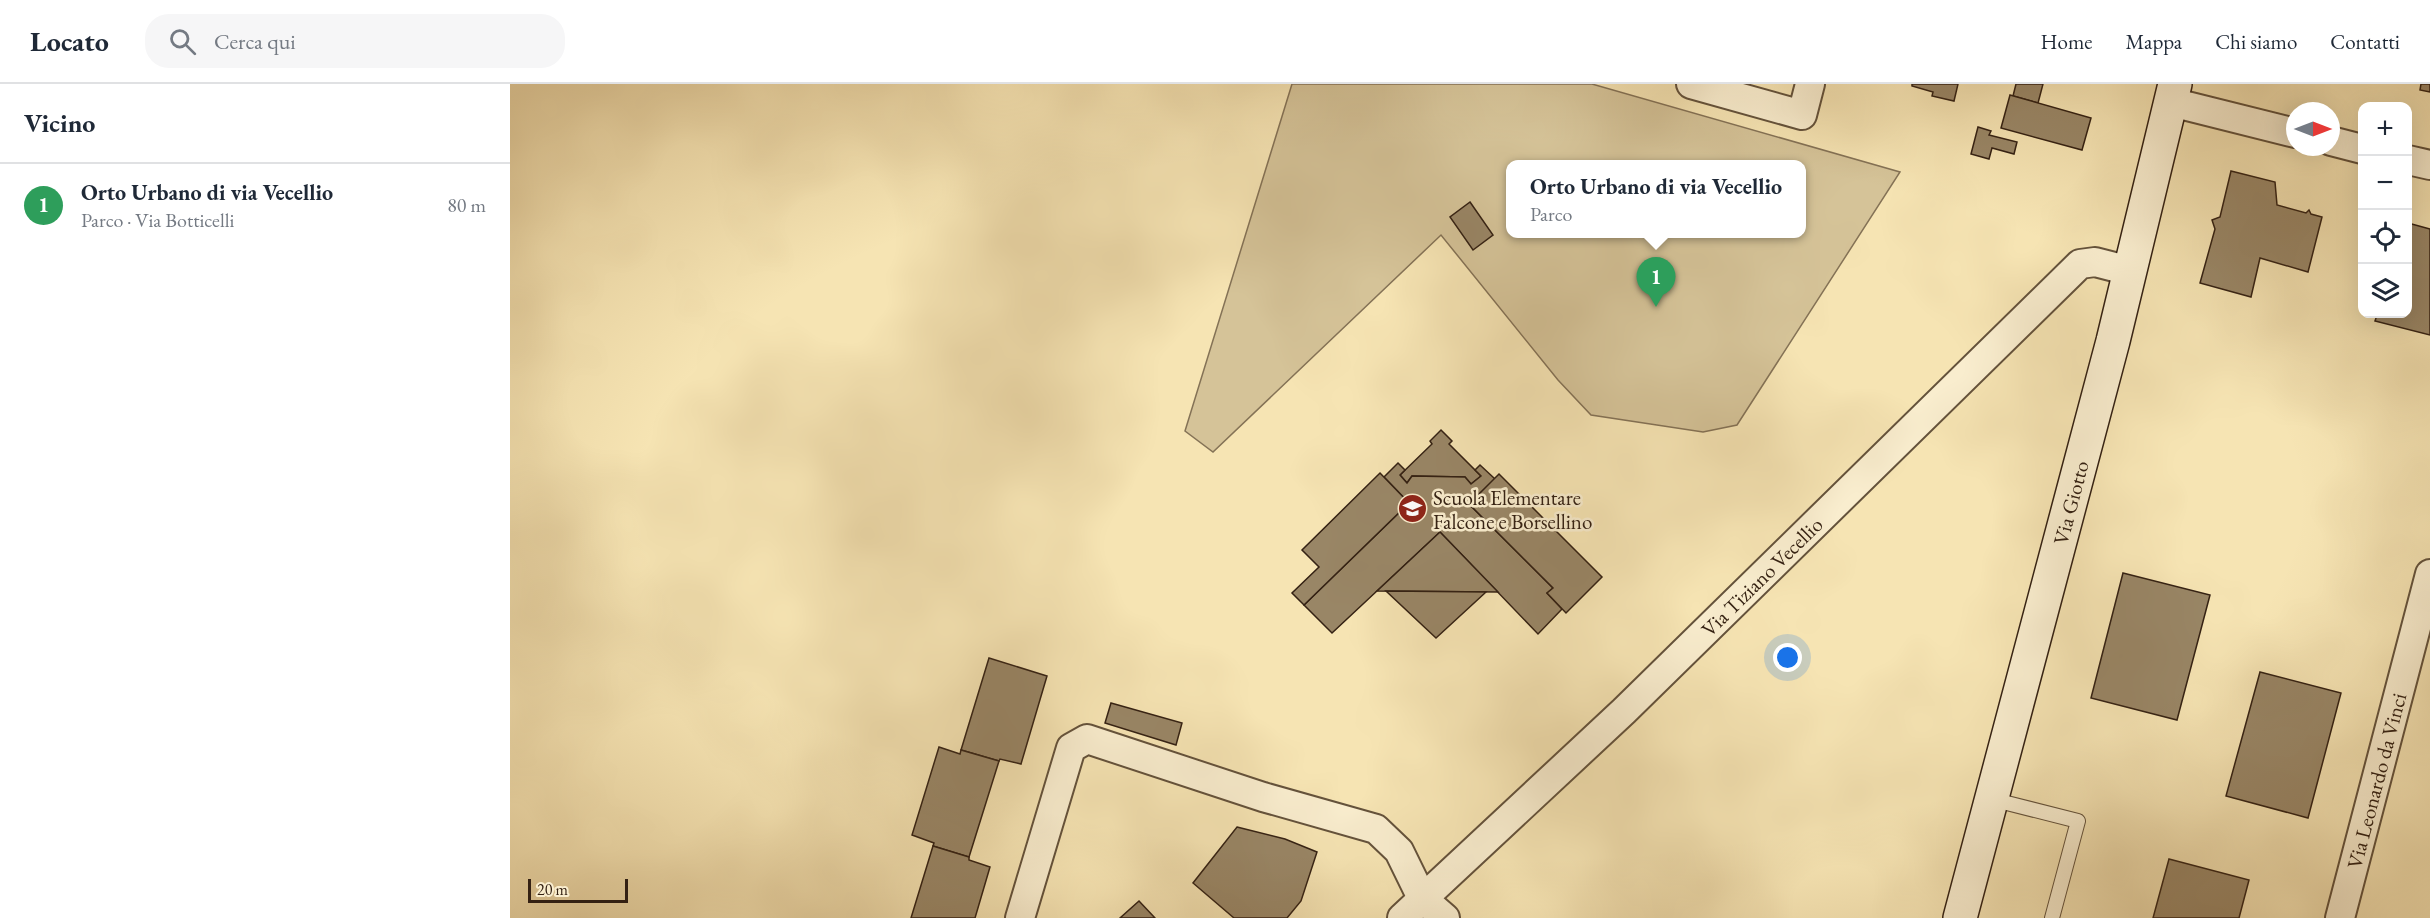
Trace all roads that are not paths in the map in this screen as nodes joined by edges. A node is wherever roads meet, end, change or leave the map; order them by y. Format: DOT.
graph roads {
  1 [pos="1691,84"];
  2 [pos="1810,84"];
  3 [pos="2173,91"];
  4 [pos="2286,131"];
  5 [pos="2340,143"];
  6 [pos="2358,148"];
  7 [pos="2412,161"];
  8 [pos="2430,165"];
  9 [pos="2130,272"];
  10 [pos="2430,574"];
  11 [pos="1991,799"];
  12 [pos="1422,898"];
  13 [pos="1020,918"];
  14 [pos="1402,918"];
  15 [pos="1445,918"];
  16 [pos="1960,918"];
  17 [pos="2052,918"];
  18 [pos="2340,918"];
  1 -- 2 [label="street"];
  3 -- 4 [label="street"];
  3 -- 9 [label="street, Via Giotto"];
  5 -- 6 [label="street"];
  7 -- 8 [label="street"];
  9 -- 11 [label="street, Via Giotto"];
  9 -- 12 [label="street, Via Tiziano Vecellio"];
  10 -- 18 [label="street, Via Leonardo da Vinci"];
  11 -- 16 [label="street, Via Giotto"];
  11 -- 17 [label="lane"];
  12 -- 13 [label="street"];
  12 -- 14 [label="street, Via Tiziano Vecellio"];
  12 -- 15 [label="street"];
}
